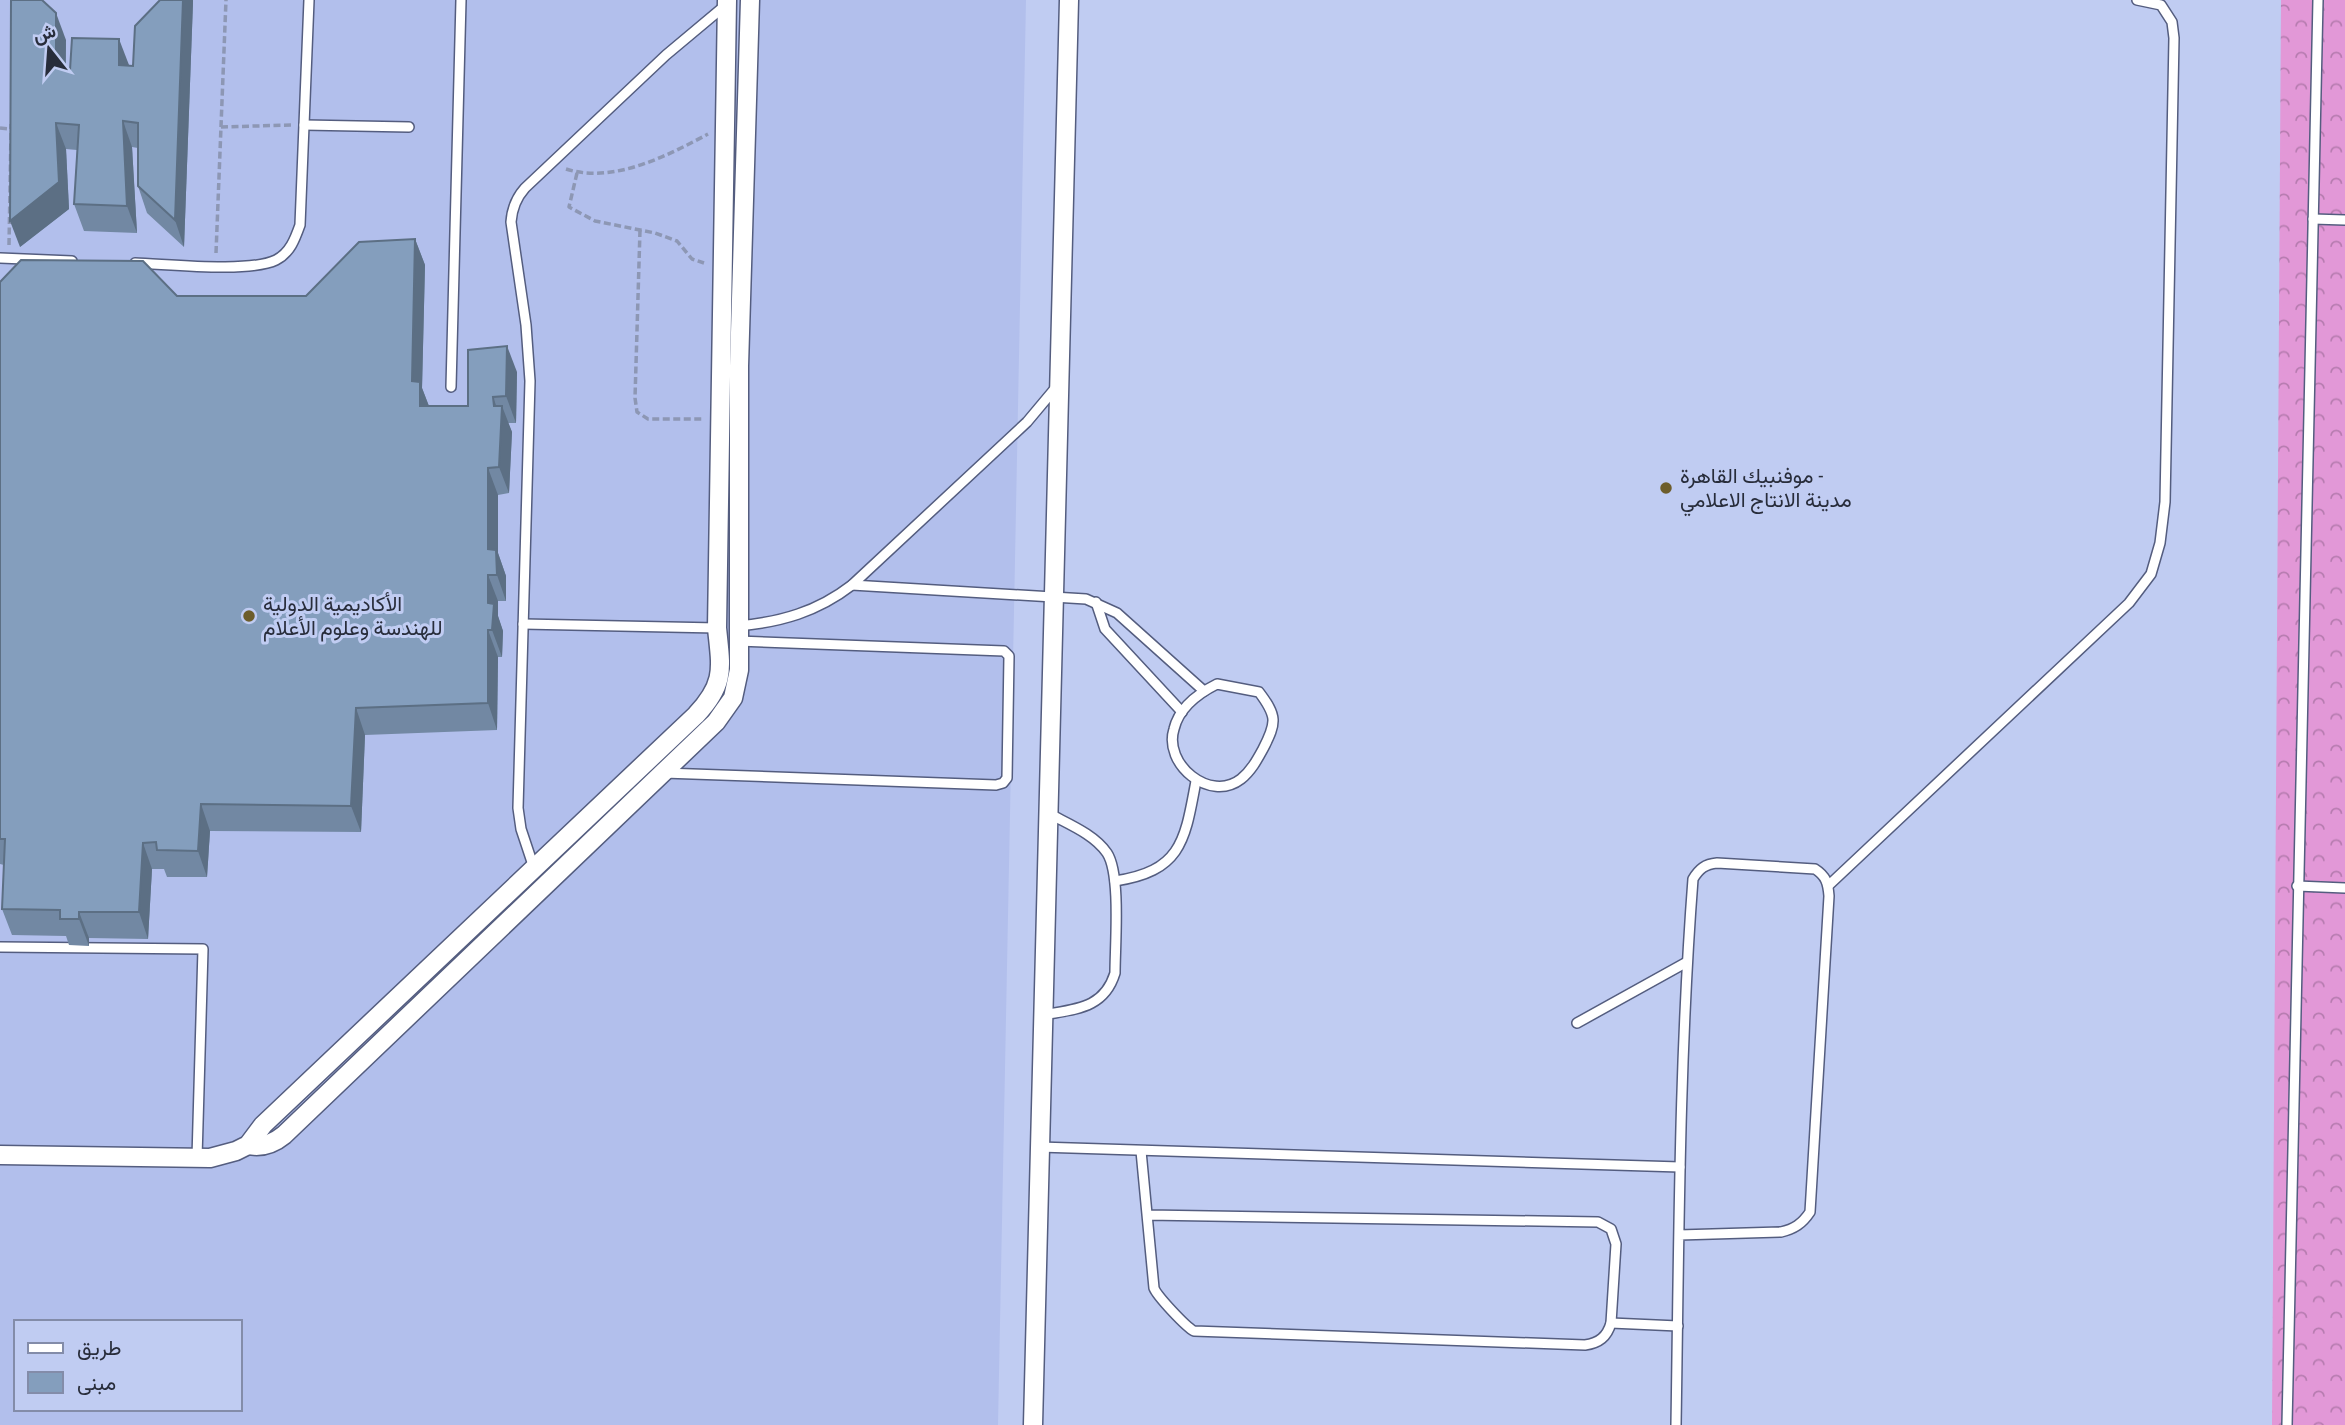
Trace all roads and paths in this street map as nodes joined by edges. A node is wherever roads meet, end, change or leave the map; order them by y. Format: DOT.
graph roads {
  1 [pos="226,0"];
  2 [pos="309,0"];
  3 [pos="461,0"];
  4 [pos="1069,0"];
  5 [pos="2137,0"];
  6 [pos="2318,0"];
  7 [pos="727,2"];
  8 [pos="750,3"];
  9 [pos="11,116"];
  10 [pos="725,124"];
  11 [pos="304,125"];
  12 [pos="221,127"];
  13 [pos="409,127"];
  14 [pos="0,128"];
  15 [pos="11,129"];
  16 [pos="551,164"];
  17 [pos="578,173"];
  18 [pos="2313,219"];
  19 [pos="2345,220"];
  20 [pos="640,230"];
  21 [pos="5,258"];
  22 [pos="78,261"];
  23 [pos="119,262"];
  24 [pos="215,265"];
  25 [pos="723,269"];
  26 [pos="1059,383"];
  27 [pos="451,387"];
  28 [pos="721,419"];
  29 [pos="852,585"];
  30 [pos="1054,596"];
  31 [pos="1096,602"];
  32 [pos="523,624"];
  33 [pos="717,628"];
  34 [pos="738,633"];
  35 [pos="1204,691"];
  36 [pos="1182,712"];
  37 [pos="662,773"];
  38 [pos="1196,781"];
  39 [pos="1048,813"];
  40 [pos="534,868"];
  41 [pos="553,879"];
  42 [pos="1115,881"];
  43 [pos="1829,885"];
  44 [pos="2297,886"];
  45 [pos="2345,888"];
  46 [pos="0,947"];
  47 [pos="447,951"];
  48 [pos="469,959"];
  49 [pos="1687,962"];
  50 [pos="1042,1015"];
  51 [pos="1577,1023"];
  52 [pos="248,1145"];
  53 [pos="1039,1147"];
  54 [pos="1141,1151"];
  55 [pos="0,1156"];
  56 [pos="197,1158"];
  57 [pos="1680,1167"];
  58 [pos="1147,1214"];
  59 [pos="1679,1235"];
  60 [pos="1611,1324"];
  61 [pos="1678,1326"];
  62 [pos="1033,1425"];
  63 [pos="1676,1425"];
  64 [pos="2287,1425"];
  1 -- 12 [label="path"];
  2 -- 11 [label="lane"];
  3 -- 27 [label="lane"];
  4 -- 26 [label="street"];
  5 -- 43 [label="lane"];
  6 -- 18 [label="lane"];
  7 -- 8 [label="street"];
  7 -- 10 [label="street"];
  7 -- 16 [label="lane"];
  8 -- 34 [label="street"];
  9 -- 15 [label="path"];
  10 -- 17 [label="path"];
  10 -- 25 [label="street"];
  11 -- 12 [label="path"];
  11 -- 13 [label="lane"];
  11 -- 24 [label="lane"];
  12 -- 24 [label="path"];
  14 -- 15 [label="path"];
  15 -- 21 [label="path"];
  16 -- 17 [label="path"];
  16 -- 32 [label="lane"];
  17 -- 20 [label="path"];
  18 -- 19 [label="lane"];
  18 -- 44 [label="lane"];
  20 -- 25 [label="path"];
  20 -- 28 [label="path"];
  21 -- 22 [label="lane"];
  23 -- 24 [label="lane"];
  25 -- 28 [label="street"];
  26 -- 29 [label="lane"];
  26 -- 30 [label="street"];
  28 -- 33 [label="street"];
  29 -- 30 [label="lane"];
  29 -- 34 [label="lane"];
  30 -- 31 [label="lane"];
  30 -- 39 [label="street"];
  31 -- 35 [label="lane"];
  31 -- 36 [label="lane"];
  32 -- 33 [label="lane"];
  32 -- 40 [label="lane"];
  33 -- 34 [label="street"];
  33 -- 40 [label="street"];
  34 -- 37 [label="street"];
  34 -- 37 [label="lane"];
  35 -- 36 [label="lane"];
  35 -- 38 [label="lane"];
  36 -- 38 [label="lane"];
  37 -- 41 [label="street"];
  38 -- 42 [label="lane"];
  39 -- 42 [label="lane"];
  39 -- 50 [label="street"];
  40 -- 41 [label="street"];
  40 -- 47 [label="street"];
  41 -- 48 [label="street"];
  42 -- 50 [label="lane"];
  43 -- 49 [label="lane"];
  43 -- 59 [label="lane"];
  44 -- 45 [label="lane"];
  44 -- 64 [label="lane"];
  46 -- 56 [label="lane"];
  47 -- 48 [label="street"];
  47 -- 52 [label="street"];
  48 -- 52 [label="street"];
  49 -- 51 [label="lane"];
  49 -- 57 [label="lane"];
  50 -- 53 [label="street"];
  52 -- 56 [label="street"];
  53 -- 54 [label="lane"];
  53 -- 62 [label="street"];
  54 -- 57 [label="lane"];
  54 -- 58 [label="lane"];
  55 -- 56 [label="street"];
  57 -- 59 [label="lane"];
  58 -- 60 [label="lane"];
  58 -- 60 [label="lane"];
  59 -- 61 [label="lane"];
  60 -- 61 [label="lane"];
  61 -- 63 [label="lane"];
}
